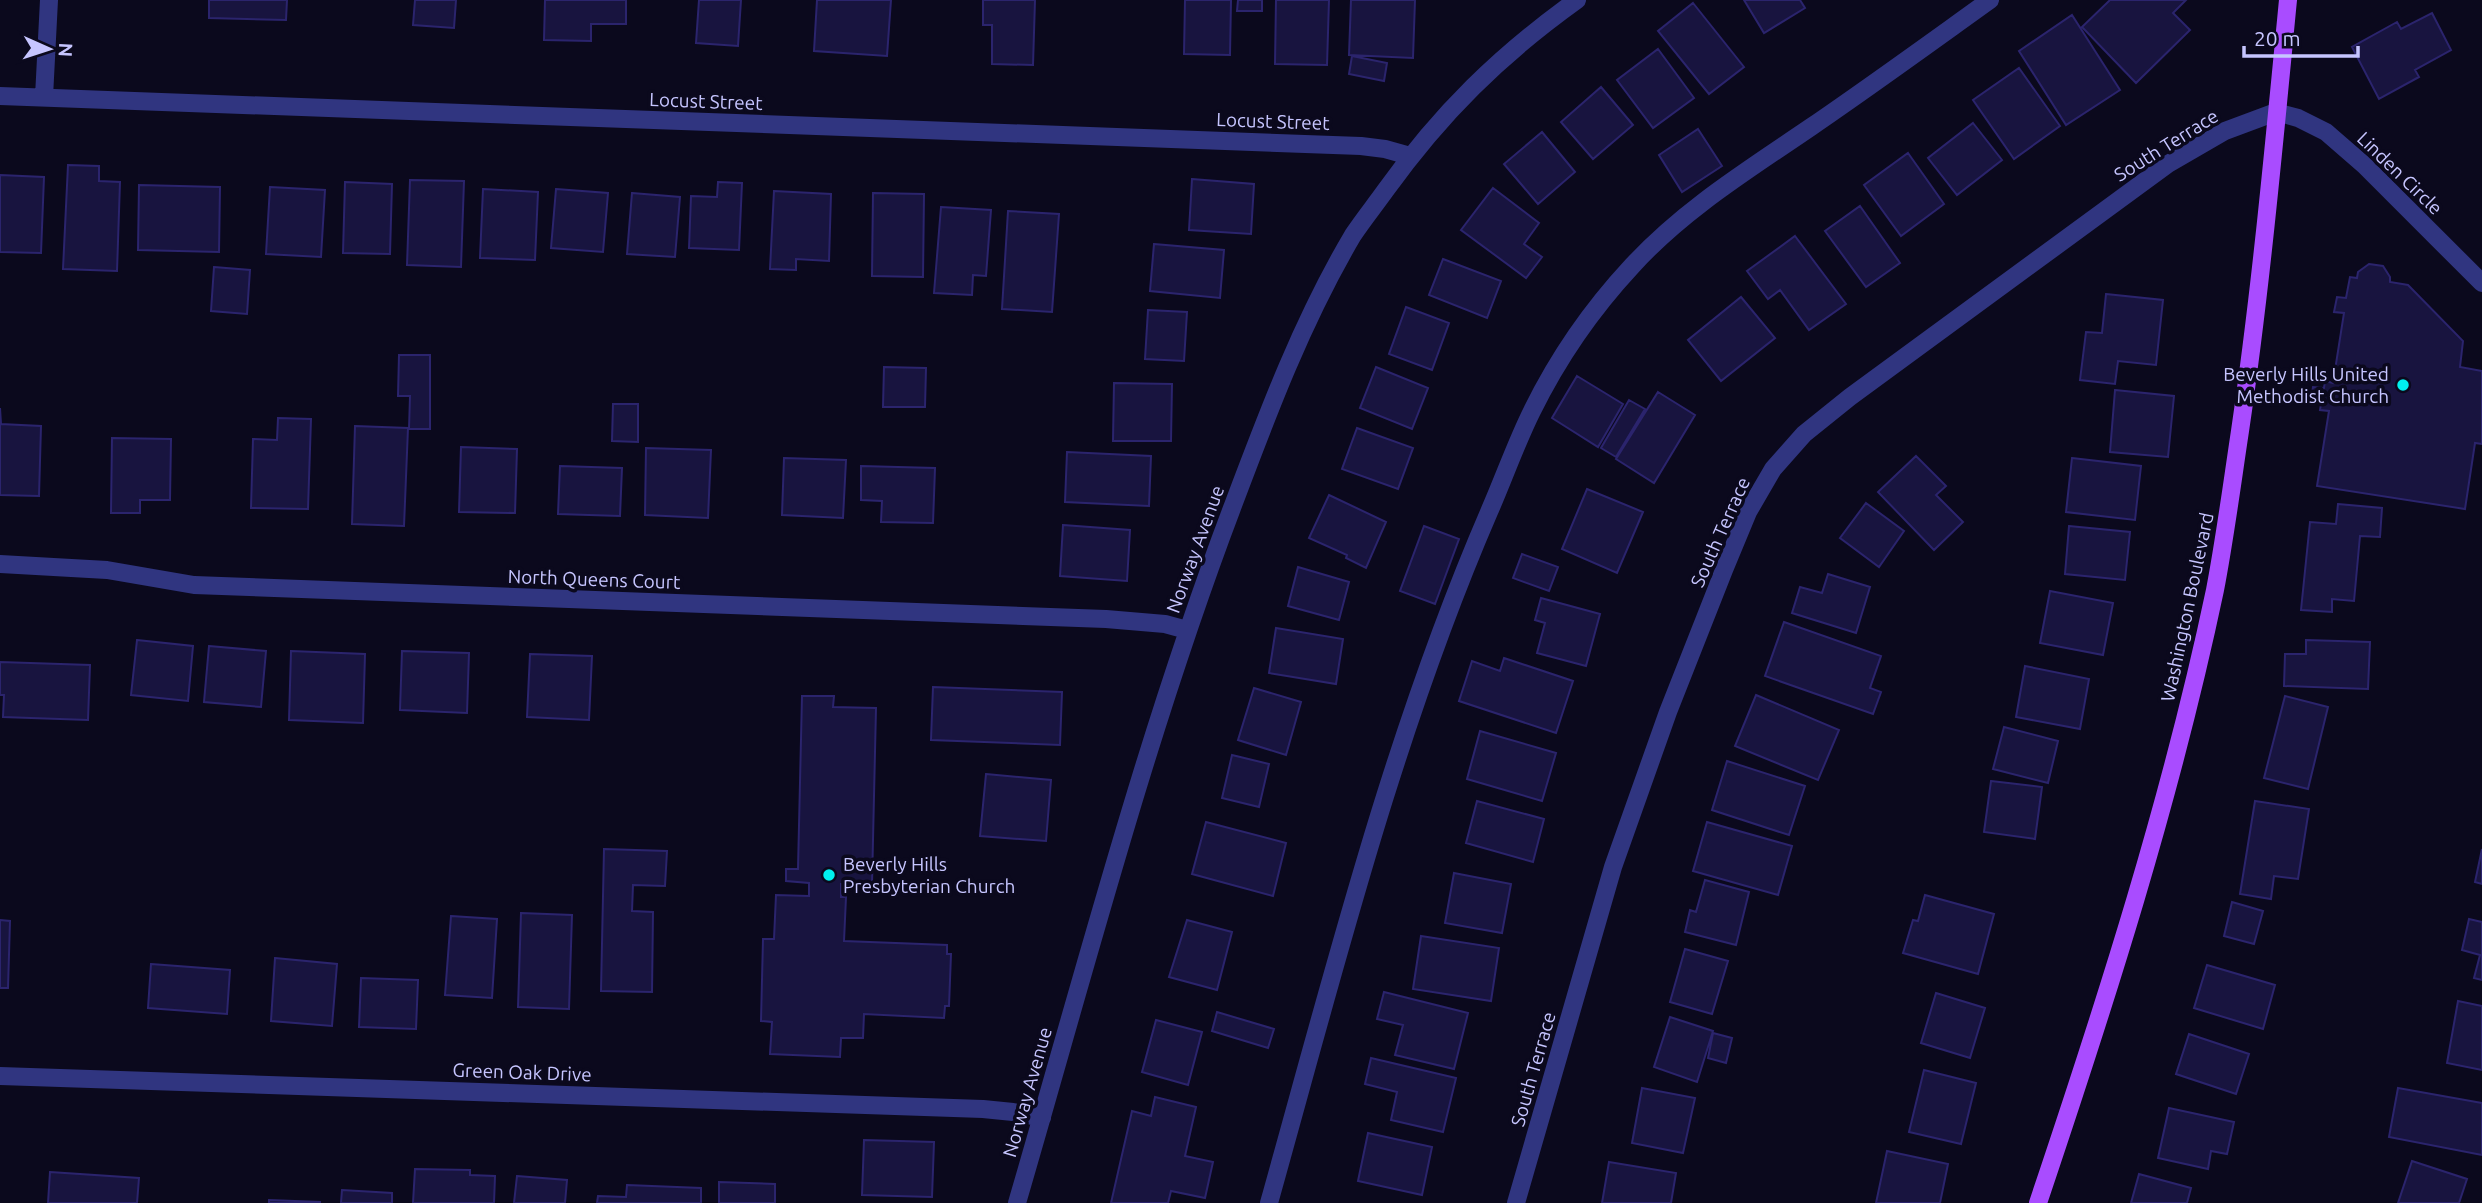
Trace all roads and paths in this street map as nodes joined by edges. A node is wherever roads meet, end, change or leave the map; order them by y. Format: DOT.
graph roads {
  1 [pos="49,0"];
  2 [pos="1577,0"];
  3 [pos="1990,0"];
  4 [pos="2288,0"];
  5 [pos="0,96"];
  6 [pos="44,97"];
  7 [pos="2276,112"];
  8 [pos="1410,156"];
  9 [pos="2482,283"];
  10 [pos="0,564"];
  11 [pos="1187,630"];
  12 [pos="0,1076"];
  13 [pos="1042,1118"];
  14 [pos="1017,1203"];
  15 [pos="1269,1203"];
  16 [pos="1516,1203"];
  17 [pos="2038,1203"];
  1 -- 6 [label="street"];
  2 -- 8 [label="street, Norway Avenue"];
  3 -- 15 [label="street"];
  4 -- 7 [label="main road, Washington Boulevard"];
  5 -- 6 [label="street, Locust Street"];
  6 -- 8 [label="street, Locust Street"];
  7 -- 9 [label="street, Linden Circle"];
  7 -- 16 [label="street, South Terrace"];
  7 -- 17 [label="main road, Washington Boulevard"];
  8 -- 11 [label="street, Norway Avenue"];
  10 -- 11 [label="street, North Queens Court"];
  11 -- 13 [label="street, Norway Avenue"];
  12 -- 13 [label="street, Green Oak Drive"];
  13 -- 14 [label="street, Norway Avenue"];
}
